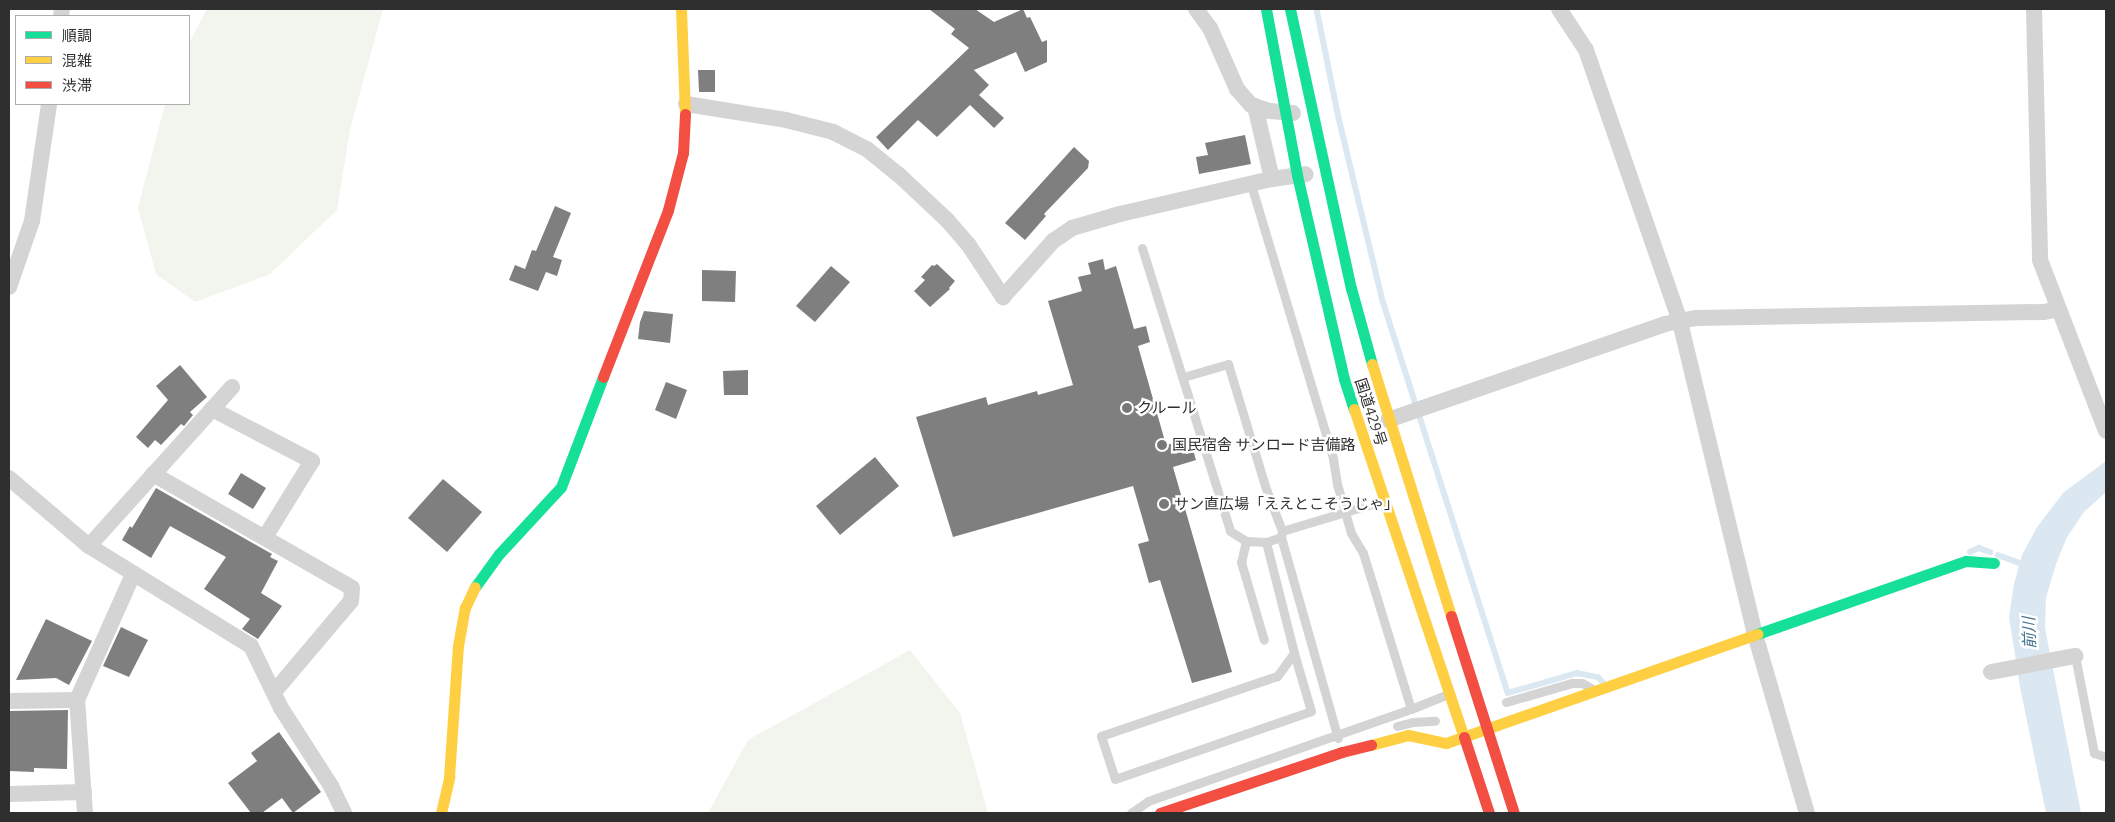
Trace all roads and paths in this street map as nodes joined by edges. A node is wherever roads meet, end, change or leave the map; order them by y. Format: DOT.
graph roads {
  1 [pos="681,9"];
  2 [pos="1196,9"];
  3 [pos="1266,9"];
  4 [pos="1290,9"];
  5 [pos="1559,9"];
  6 [pos="2034,9"];
  7 [pos="686,104"];
  8 [pos="49,105"];
  9 [pos="1255,106"];
  10 [pos="1285,113"];
  11 [pos="1313,115"];
  12 [pos="1325,171"];
  13 [pos="1297,175"];
  14 [pos="1272,179"];
  15 [pos="1251,184"];
  16 [pos="1142,248"];
  17 [pos="9,287"];
  18 [pos="2058,309"];
  19 [pos="1680,322"];
  20 [pos="1182,377"];
  21 [pos="232,387"];
  22 [pos="212,410"];
  23 [pos="1388,420"];
  24 [pos="2106,431"];
  25 [pos="154,474"];
  26 [pos="9,478"];
  27 [pos="1398,497"];
  28 [pos="1346,512"];
  29 [pos="1281,534"];
  30 [pos="265,537"];
  31 [pos="1246,541"];
  32 [pos="1266,542"];
  33 [pos="88,546"];
  34 [pos="1994,563"];
  35 [pos="133,574"];
  36 [pos="1754,630"];
  37 [pos="1264,640"];
  38 [pos="1294,653"];
  39 [pos="2072,656"];
  40 [pos="1994,671"];
  41 [pos="1594,690"];
  42 [pos="274,692"];
  43 [pos="1450,693"];
  44 [pos="77,700"];
  45 [pos="9,701"];
  46 [pos="1506,702"];
  47 [pos="1411,709"];
  48 [pos="1435,721"];
  49 [pos="1487,728"];
  50 [pos="1386,730"];
  51 [pos="1367,735"];
  52 [pos="1465,736"];
  53 [pos="1339,743"];
  54 [pos="2106,757"];
  55 [pos="84,792"];
  56 [pos="9,794"];
  57 [pos="85,813"];
  58 [pos="344,813"];
  59 [pos="441,813"];
  60 [pos="1131,813"];
  61 [pos="1160,813"];
  62 [pos="1489,813"];
  63 [pos="1514,813"];
  64 [pos="1807,813"];
  1 -- 7 [label="main road"];
  2 -- 9 [label="street"];
  3 -- 10 [label="main road, 国道429号"];
  4 -- 11 [label="main road, 国道429号"];
  5 -- 19 [label="street"];
  6 -- 18 [label="street"];
  7 -- 15 [label="street"];
  7 -- 59 [label="main road"];
  8 -- 17 [label="street"];
  9 -- 10 [label="street"];
  9 -- 14 [label="street"];
  10 -- 11 [label="street"];
  10 -- 13 [label="main road, 国道429号"];
  11 -- 12 [label="main road, 国道429号"];
  12 -- 13 [label="street"];
  12 -- 23 [label="main road, 国道429号"];
  13 -- 14 [label="street"];
  13 -- 27 [label="main road, 国道429号"];
  14 -- 15 [label="street"];
  15 -- 28 [label="lane"];
  16 -- 20 [label="lane"];
  18 -- 19 [label="street"];
  18 -- 24 [label="street"];
  19 -- 23 [label="street"];
  19 -- 36 [label="street"];
  20 -- 29 [label="lane"];
  20 -- 31 [label="lane"];
  21 -- 22 [label="street"];
  22 -- 25 [label="street"];
  22 -- 30 [label="street"];
  23 -- 27 [label="main road, 国道429号"];
  25 -- 30 [label="street"];
  25 -- 33 [label="street"];
  26 -- 33 [label="street"];
  27 -- 28 [label="lane"];
  27 -- 43 [label="main road, 国道429号"];
  27 -- 49 [label="main road, 国道429号"];
  28 -- 29 [label="lane"];
  28 -- 47 [label="lane"];
  29 -- 32 [label="lane"];
  29 -- 53 [label="lane"];
  30 -- 42 [label="street"];
  31 -- 32 [label="lane"];
  31 -- 37 [label="lane"];
  32 -- 38 [label="lane"];
  33 -- 35 [label="street"];
  34 -- 36 [label="main road"];
  35 -- 42 [label="street"];
  35 -- 44 [label="street"];
  36 -- 41 [label="main road"];
  36 -- 64 [label="street"];
  38 -- 38 [label="lane"];
  39 -- 40 [label="street"];
  39 -- 54 [label="lane"];
  41 -- 46 [label="lane"];
  41 -- 49 [label="main road"];
  42 -- 58 [label="street"];
  43 -- 47 [label="lane"];
  43 -- 52 [label="main road, 国道429号"];
  44 -- 45 [label="street"];
  44 -- 55 [label="street"];
  47 -- 53 [label="lane"];
  48 -- 50 [label="lane"];
  49 -- 52 [label="main road"];
  49 -- 63 [label="main road, 国道429号"];
  51 -- 53 [label="lane"];
  52 -- 53 [label="main road"];
  52 -- 62 [label="main road, 国道429号"];
  53 -- 60 [label="lane"];
  53 -- 61 [label="main road"];
  55 -- 56 [label="street"];
  55 -- 57 [label="street"];
}
